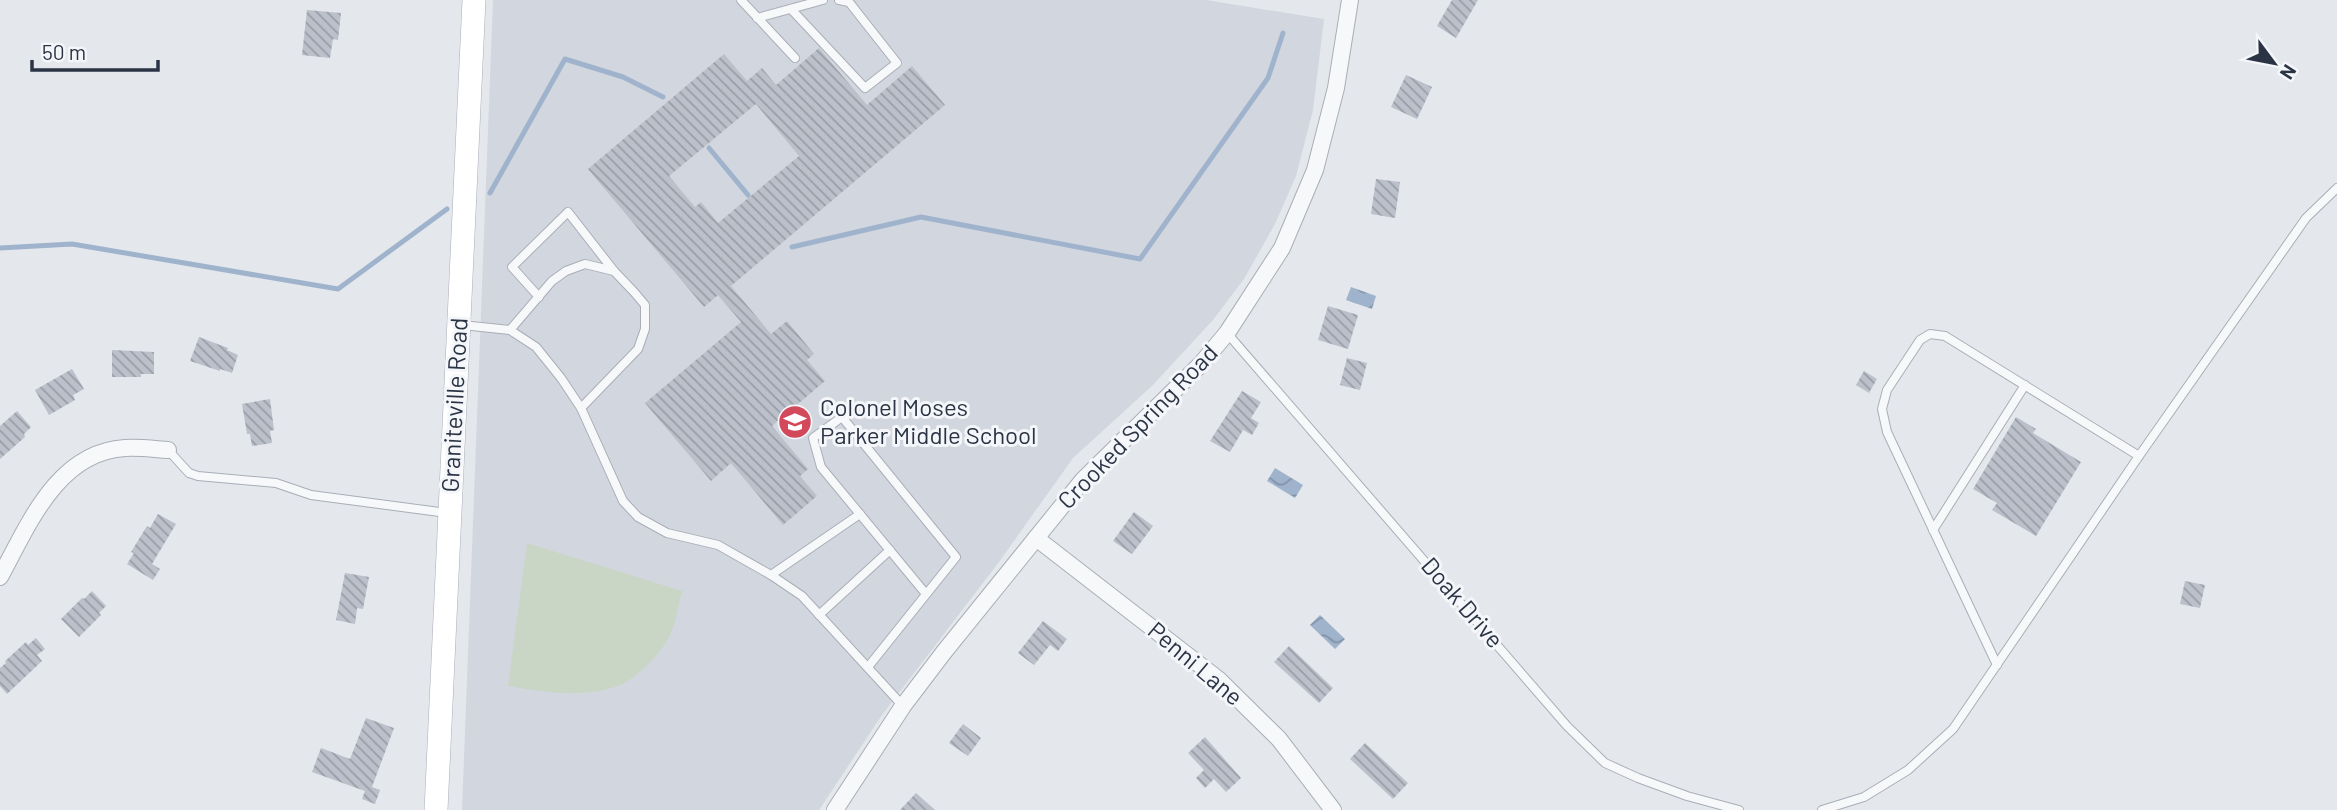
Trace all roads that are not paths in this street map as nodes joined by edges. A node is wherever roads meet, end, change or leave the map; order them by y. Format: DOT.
graph roads {
  1 [pos="474,0"];
  2 [pos="741,0"];
  3 [pos="823,0"];
  4 [pos="839,0"];
  5 [pos="1350,0"];
  6 [pos="791,9"];
  7 [pos="758,18"];
  8 [pos="795,58"];
  9 [pos="2337,188"];
  10 [pos="614,271"];
  11 [pos="539,297"];
  12 [pos="459,325"];
  13 [pos="510,330"];
  14 [pos="1227,333"];
  15 [pos="2025,385"];
  16 [pos="581,408"];
  17 [pos="169,450"];
  18 [pos="2139,456"];
  19 [pos="450,514"];
  20 [pos="860,514"];
  21 [pos="1933,530"];
  22 [pos="1037,538"];
  23 [pos="890,550"];
  24 [pos="771,575"];
  25 [pos="0,577"];
  26 [pos="926,594"];
  27 [pos="819,615"];
  28 [pos="1997,665"];
  29 [pos="868,667"];
  30 [pos="903,706"];
  31 [pos="436,810"];
  32 [pos="835,810"];
  33 [pos="1334,810"];
  34 [pos="1739,810"];
  35 [pos="1822,810"];
  1 -- 12 [label="main road, Graniteville Road"];
  2 -- 7 [label="lane"];
  3 -- 6 [label="lane"];
  4 -- 6 [label="lane"];
  5 -- 14 [label="street, Crooked Spring Road"];
  6 -- 7 [label="lane"];
  7 -- 8 [label="lane"];
  9 -- 18 [label="lane"];
  10 -- 11 [label="lane"];
  10 -- 11 [label="lane"];
  10 -- 16 [label="lane"];
  11 -- 13 [label="lane"];
  12 -- 13 [label="lane"];
  12 -- 19 [label="main road, Graniteville Road"];
  13 -- 16 [label="lane"];
  14 -- 22 [label="street, Crooked Spring Road"];
  14 -- 34 [label="lane, Doak Drive"];
  15 -- 18 [label="lane"];
  15 -- 21 [label="lane"];
  15 -- 21 [label="lane"];
  16 -- 24 [label="lane"];
  17 -- 19 [label="lane"];
  17 -- 25 [label="street"];
  18 -- 28 [label="lane"];
  19 -- 31 [label="main road, Graniteville Road"];
  20 -- 23 [label="lane"];
  20 -- 24 [label="lane"];
  20 -- 26 [label="lane"];
  21 -- 28 [label="lane"];
  22 -- 30 [label="street, Crooked Spring Road"];
  22 -- 33 [label="street, Penni Lane"];
  23 -- 26 [label="lane"];
  23 -- 27 [label="lane"];
  24 -- 27 [label="lane"];
  26 -- 29 [label="lane"];
  27 -- 29 [label="lane"];
  28 -- 35 [label="lane"];
  29 -- 30 [label="lane"];
  30 -- 32 [label="street, Crooked Spring Road"];
}
